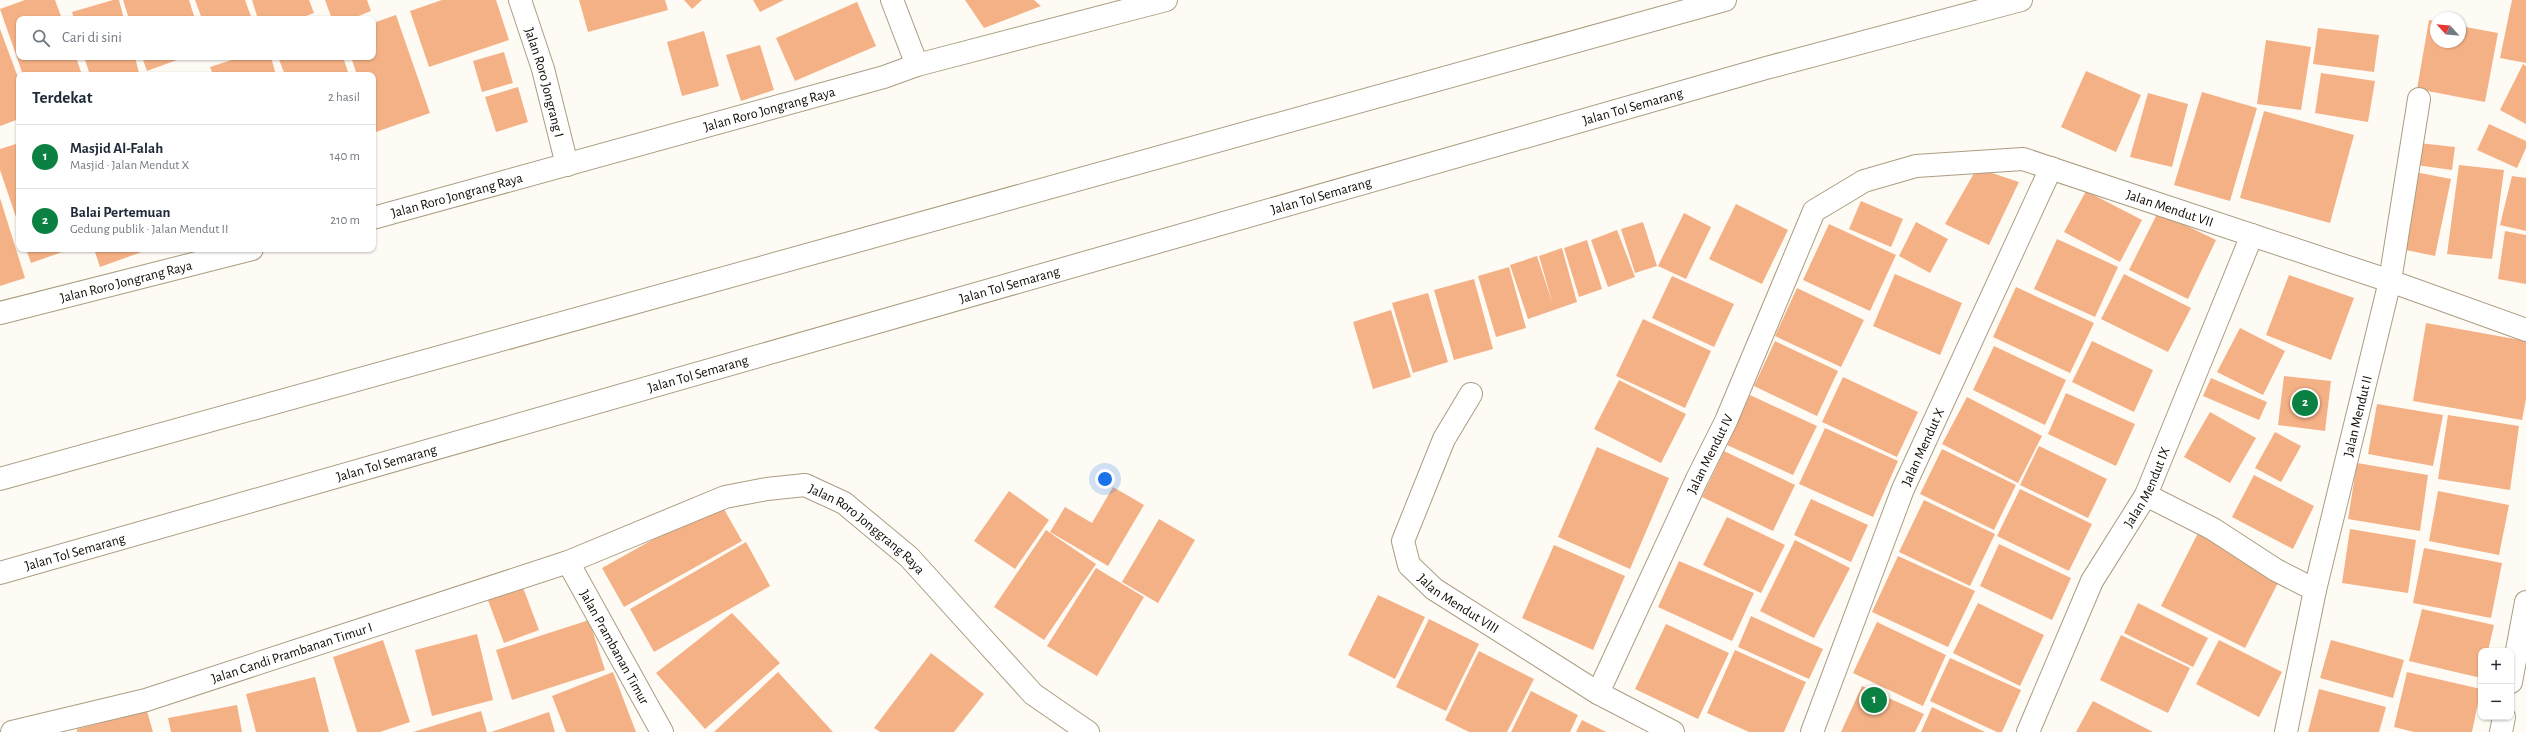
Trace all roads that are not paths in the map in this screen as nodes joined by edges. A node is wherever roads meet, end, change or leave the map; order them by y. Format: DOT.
graph roads {
  1 [pos="520,0"];
  2 [pos="1166,0"];
  3 [pos="1725,0"];
  4 [pos="2021,0"];
  5 [pos="898,2"];
  6 [pos="918,65"];
  7 [pos="2419,99"];
  8 [pos="567,165"];
  9 [pos="2051,168"];
  10 [pos="1814,212"];
  11 [pos="376,217"];
  12 [pos="2252,235"];
  13 [pos="240,252"];
  14 [pos="2390,281"];
  15 [pos="0,313"];
  16 [pos="2526,330"];
  17 [pos="1471,394"];
  18 [pos="0,479"];
  19 [pos="2146,495"];
  20 [pos="568,562"];
  21 [pos="0,573"];
  22 [pos="2315,590"];
  23 [pos="2526,602"];
  24 [pos="2514,666"];
  25 [pos="1598,693"];
  26 [pos="2503,720"];
  27 [pos="12,732"];
  28 [pos="662,732"];
  29 [pos="1088,732"];
  30 [pos="1673,732"];
  31 [pos="1812,732"];
  32 [pos="2028,732"];
  33 [pos="2286,732"];
  34 [pos="2501,732"];
  1 -- 8 [label="main road, Jalan Roro Jongrang I"];
  2 -- 6 [label="main road, Jalan Roro Jongrang Raya"];
  3 -- 18 [label="main road"];
  4 -- 21 [label="main road, Jalan Tol Semarang"];
  5 -- 6 [label="main road"];
  6 -- 8 [label="main road, Jalan Roro Jongrang Raya"];
  7 -- 14 [label="main road, Jalan Mendut II"];
  8 -- 11 [label="main road, Jalan Roro Jongrang Raya"];
  9 -- 10 [label="main road, Jalan Mendut VII"];
  9 -- 12 [label="main road, Jalan Mendut VII"];
  9 -- 31 [label="main road, Jalan Mendut X"];
  10 -- 25 [label="main road, Jalan Mendut IV"];
  12 -- 14 [label="main road, Jalan Mendut VII"];
  12 -- 19 [label="main road, Jalan Mendut IX"];
  13 -- 15 [label="main road, Jalan Roro Jongrang Raya"];
  14 -- 16 [label="main road, Jalan Mendut VII"];
  14 -- 22 [label="main road, Jalan Mendut II"];
  17 -- 25 [label="main road, Jalan Mendut VIII"];
  19 -- 22 [label="main road"];
  19 -- 32 [label="main road, Jalan Mendut IX"];
  20 -- 27 [label="main road, Jalan Candi Prambanan Timur I"];
  20 -- 28 [label="main road, Jalan Prambanan Timur"];
  20 -- 29 [label="main road, Jalan Roro Jonggrang Raya"];
  22 -- 33 [label="main road, Jalan Mendut II"];
  23 -- 24 [label="main road"];
  25 -- 30 [label="main road, Jalan Mendut VIII"];
  26 -- 34 [label="main road"];
}
